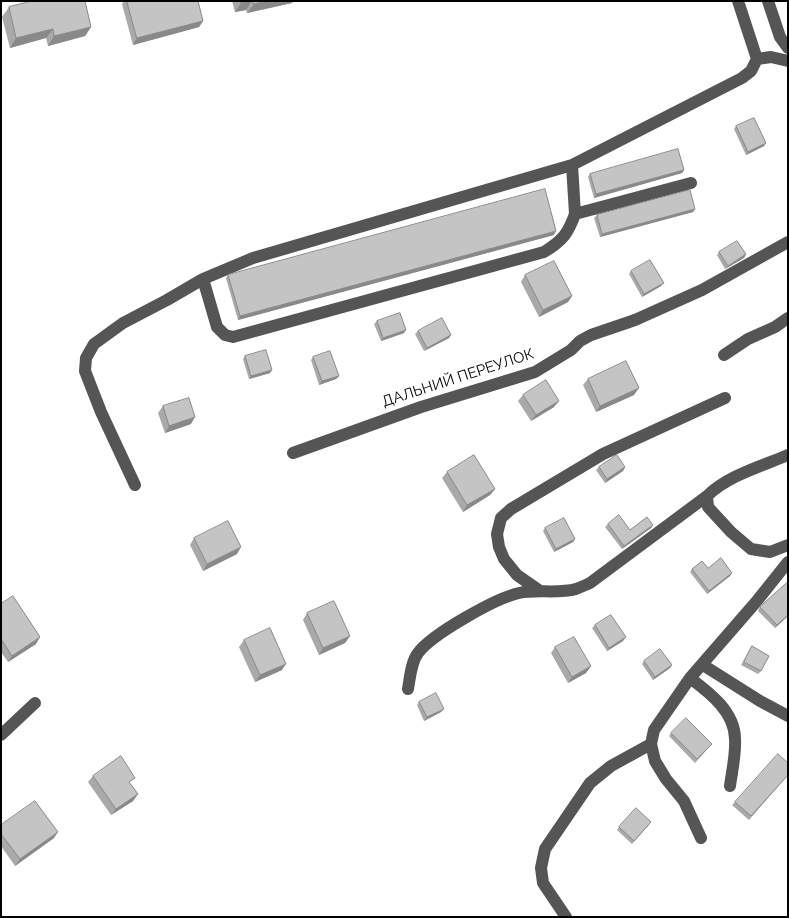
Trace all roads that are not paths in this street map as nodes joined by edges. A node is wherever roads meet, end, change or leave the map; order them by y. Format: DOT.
graph roads {
  1 [pos="738,1"];
  2 [pos="768,1"];
  3 [pos="788,48"];
  4 [pos="757,60"];
  5 [pos="788,61"];
  6 [pos="572,165"];
  7 [pos="691,183"];
  8 [pos="575,214"];
  9 [pos="788,242"];
  10 [pos="203,279"];
  11 [pos="788,318"];
  12 [pos="724,355"];
  13 [pos="725,398"];
  14 [pos="293,454"];
  15 [pos="788,455"];
  16 [pos="135,485"];
  17 [pos="707,496"];
  18 [pos="788,545"];
  19 [pos="788,562"];
  20 [pos="540,591"];
  21 [pos="704,665"];
  22 [pos="690,678"];
  23 [pos="408,690"];
  24 [pos="35,703"];
  25 [pos="788,716"];
  26 [pos="1,735"];
  27 [pos="651,744"];
  28 [pos="730,786"];
  29 [pos="701,838"];
  30 [pos="566,917"];
  1 -- 4 [label="street"];
  2 -- 3 [label="street"];
  4 -- 5 [label="street"];
  4 -- 6 [label="street"];
  6 -- 8 [label="street"];
  6 -- 10 [label="street"];
  7 -- 8 [label="street"];
  8 -- 10 [label="street"];
  9 -- 14 [label="street, ДАЛЬНИЙ ПЕРЕУЛОК"];
  10 -- 16 [label="street"];
  11 -- 12 [label="street"];
  13 -- 20 [label="street"];
  15 -- 17 [label="street"];
  17 -- 18 [label="street"];
  17 -- 20 [label="street"];
  19 -- 21 [label="street"];
  20 -- 23 [label="street"];
  21 -- 22 [label="street"];
  21 -- 25 [label="street"];
  22 -- 27 [label="street"];
  22 -- 28 [label="street"];
  24 -- 26 [label="street"];
  27 -- 29 [label="street"];
  27 -- 30 [label="street"];
}
